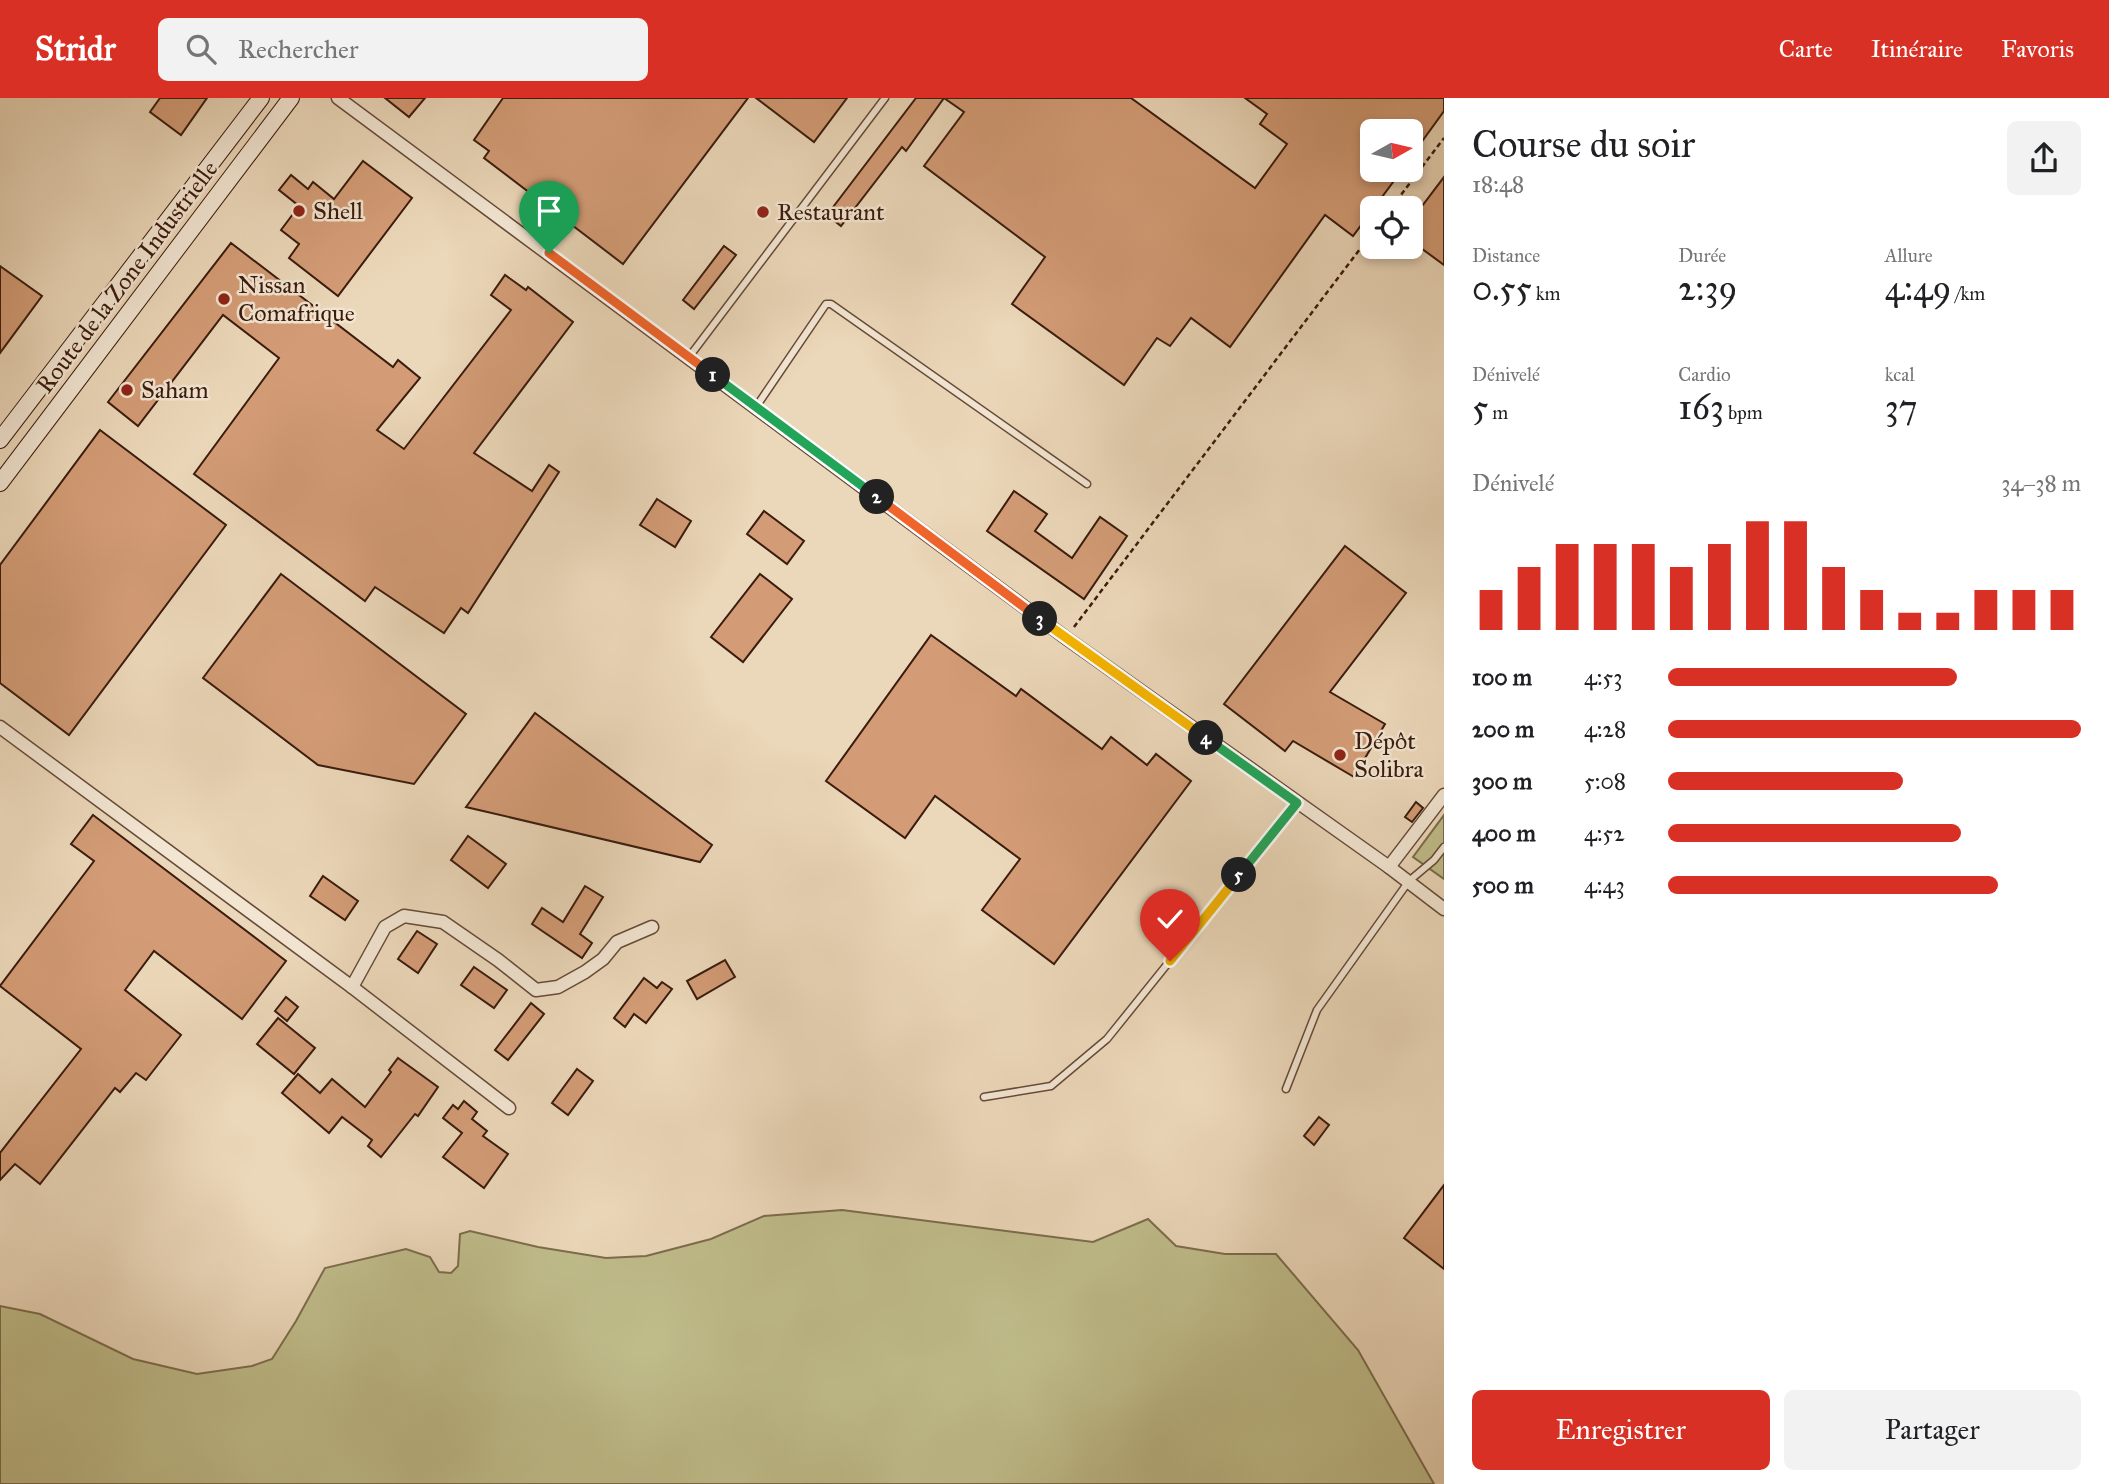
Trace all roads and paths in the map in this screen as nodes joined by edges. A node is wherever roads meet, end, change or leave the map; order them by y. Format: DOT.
graph roads {
  1 [pos="261,98"];
  2 [pos="291,98"];
  3 [pos="338,98"];
  4 [pos="885,98"];
  5 [pos="1444,138"];
  6 [pos="1400,196"];
  7 [pos="1360,249"];
  8 [pos="689,357"];
  9 [pos="756,407"];
  10 [pos="0,440"];
  11 [pos="0,483"];
  12 [pos="1087,484"];
  13 [pos="1066,638"];
  14 [pos="0,727"];
  15 [pos="1444,794"];
  16 [pos="1297,803"];
  17 [pos="1444,847"];
  18 [pos="1389,867"];
  19 [pos="1409,881"];
  20 [pos="1444,909"];
  21 [pos="652,928"];
  22 [pos="352,987"];
  23 [pos="1286,1089"];
  24 [pos="984,1097"];
  25 [pos="509,1108"];
  1 -- 10 [label="main road, Route de la Zone Industrielle"];
  2 -- 11 [label="main road, Route de la Zone Industrielle"];
  3 -- 8 [label="street"];
  4 -- 8 [label="lane"];
  5 -- 6 [label="path"];
  7 -- 13 [label="path"];
  8 -- 9 [label="street"];
  9 -- 12 [label="lane"];
  9 -- 13 [label="street"];
  13 -- 16 [label="street"];
  14 -- 22 [label="street"];
  15 -- 18 [label="street"];
  16 -- 18 [label="street"];
  16 -- 24 [label="lane"];
  17 -- 19 [label="lane"];
  18 -- 19 [label="street"];
  19 -- 20 [label="street"];
  19 -- 23 [label="lane"];
  21 -- 22 [label="street"];
  22 -- 25 [label="street"];
}
